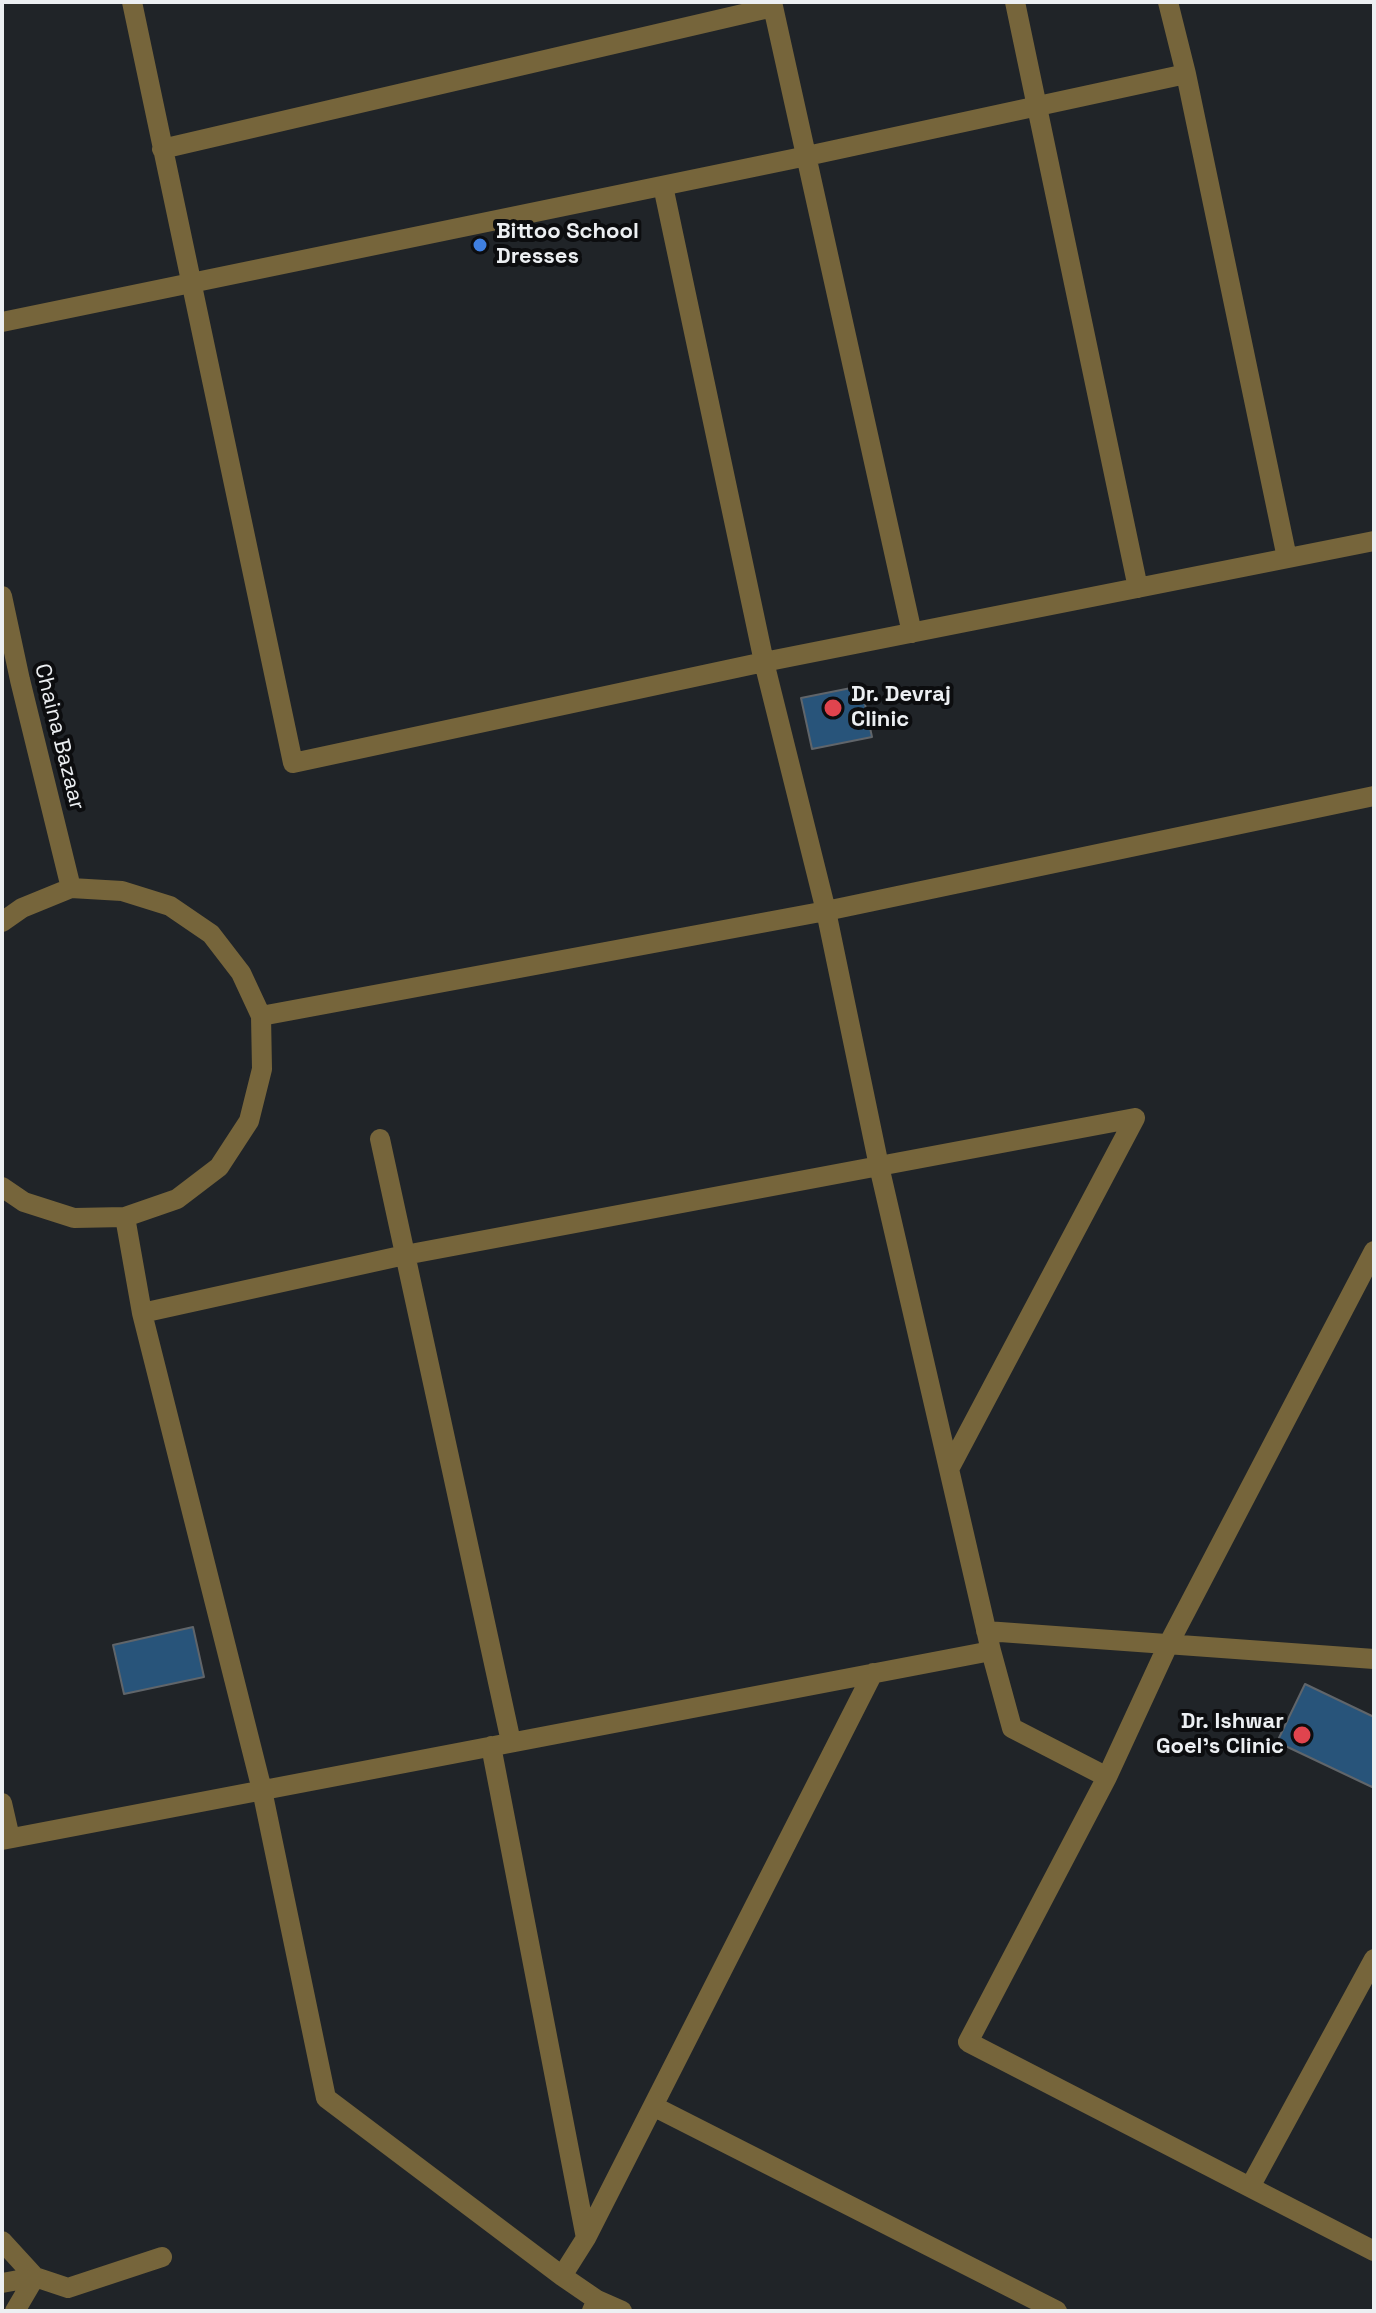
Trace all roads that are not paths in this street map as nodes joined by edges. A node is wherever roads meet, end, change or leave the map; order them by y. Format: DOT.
graph roads {
  1 [pos="132,2"];
  2 [pos="1015,2"];
  3 [pos="1168,2"];
  4 [pos="772,5"];
  5 [pos="1186,74"];
  6 [pos="1038,106"];
  7 [pos="162,149"];
  8 [pos="807,156"];
  9 [pos="663,186"];
  10 [pos="190,283"];
  11 [pos="2,322"];
  12 [pos="1374,541"];
  13 [pos="1287,558"];
  14 [pos="1138,588"];
  15 [pos="2,596"];
  16 [pos="912,633"];
  17 [pos="764,662"];
  18 [pos="1374,796"];
  19 [pos="71,888"];
  20 [pos="826,911"];
  21 [pos="2,922"];
  22 [pos="261,1016"];
  23 [pos="380,1139"];
  24 [pos="879,1166"];
  25 [pos="2,1187"];
  26 [pos="125,1217"];
  27 [pos="1374,1251"];
  28 [pos="405,1255"];
  29 [pos="142,1313"];
  30 [pos="949,1469"];
  31 [pos="989,1641"];
  32 [pos="1168,1645"];
  33 [pos="1374,1659"];
  34 [pos="873,1673"];
  35 [pos="511,1742"];
  36 [pos="491,1746"];
  37 [pos="1107,1777"];
  38 [pos="262,1790"];
  39 [pos="2,1803"];
  40 [pos="6,1839"];
  41 [pos="1374,1959"];
  42 [pos="653,2106"];
  43 [pos="1250,2187"];
  44 [pos="586,2238"];
  45 [pos="2,2241"];
  46 [pos="1374,2251"];
  47 [pos="162,2257"];
  48 [pos="562,2276"];
  49 [pos="35,2277"];
  50 [pos="2,2283"];
  51 [pos="594,2305"];
  52 [pos="15,2311"];
  53 [pos="622,2311"];
  54 [pos="1057,2311"];
  1 -- 7 [label="street"];
  2 -- 6 [label="street"];
  3 -- 5 [label="street"];
  4 -- 7 [label="street"];
  4 -- 8 [label="street"];
  5 -- 6 [label="street"];
  5 -- 13 [label="street"];
  6 -- 8 [label="street"];
  6 -- 14 [label="street"];
  7 -- 10 [label="street"];
  8 -- 9 [label="street"];
  8 -- 16 [label="street"];
  9 -- 10 [label="street"];
  9 -- 17 [label="street"];
  10 -- 11 [label="street"];
  10 -- 17 [label="street"];
  12 -- 13 [label="street"];
  13 -- 14 [label="street"];
  14 -- 16 [label="street"];
  15 -- 19 [label="street, Chaina Bazaar"];
  16 -- 17 [label="street"];
  17 -- 20 [label="street"];
  18 -- 20 [label="street"];
  19 -- 21 [label="street"];
  19 -- 22 [label="street"];
  20 -- 22 [label="street"];
  20 -- 24 [label="street"];
  22 -- 26 [label="street"];
  23 -- 28 [label="street"];
  24 -- 28 [label="street"];
  24 -- 30 [label="street"];
  24 -- 30 [label="street"];
  25 -- 26 [label="street"];
  26 -- 29 [label="street"];
  27 -- 32 [label="street"];
  28 -- 29 [label="street"];
  28 -- 35 [label="street"];
  29 -- 38 [label="street"];
  30 -- 31 [label="street"];
  31 -- 32 [label="street"];
  31 -- 34 [label="street"];
  31 -- 37 [label="street"];
  32 -- 33 [label="street"];
  32 -- 37 [label="street"];
  34 -- 35 [label="street"];
  34 -- 42 [label="street"];
  35 -- 36 [label="street"];
  36 -- 38 [label="street"];
  36 -- 44 [label="street"];
  37 -- 43 [label="street"];
  38 -- 40 [label="street"];
  38 -- 48 [label="street"];
  39 -- 40 [label="street"];
  41 -- 43 [label="street"];
  42 -- 44 [label="street"];
  42 -- 54 [label="street"];
  43 -- 46 [label="street"];
  44 -- 48 [label="street"];
  45 -- 49 [label="street"];
  47 -- 49 [label="street"];
  48 -- 51 [label="street"];
  49 -- 50 [label="street"];
  49 -- 52 [label="street"];
  51 -- 53 [label="street"];
}
